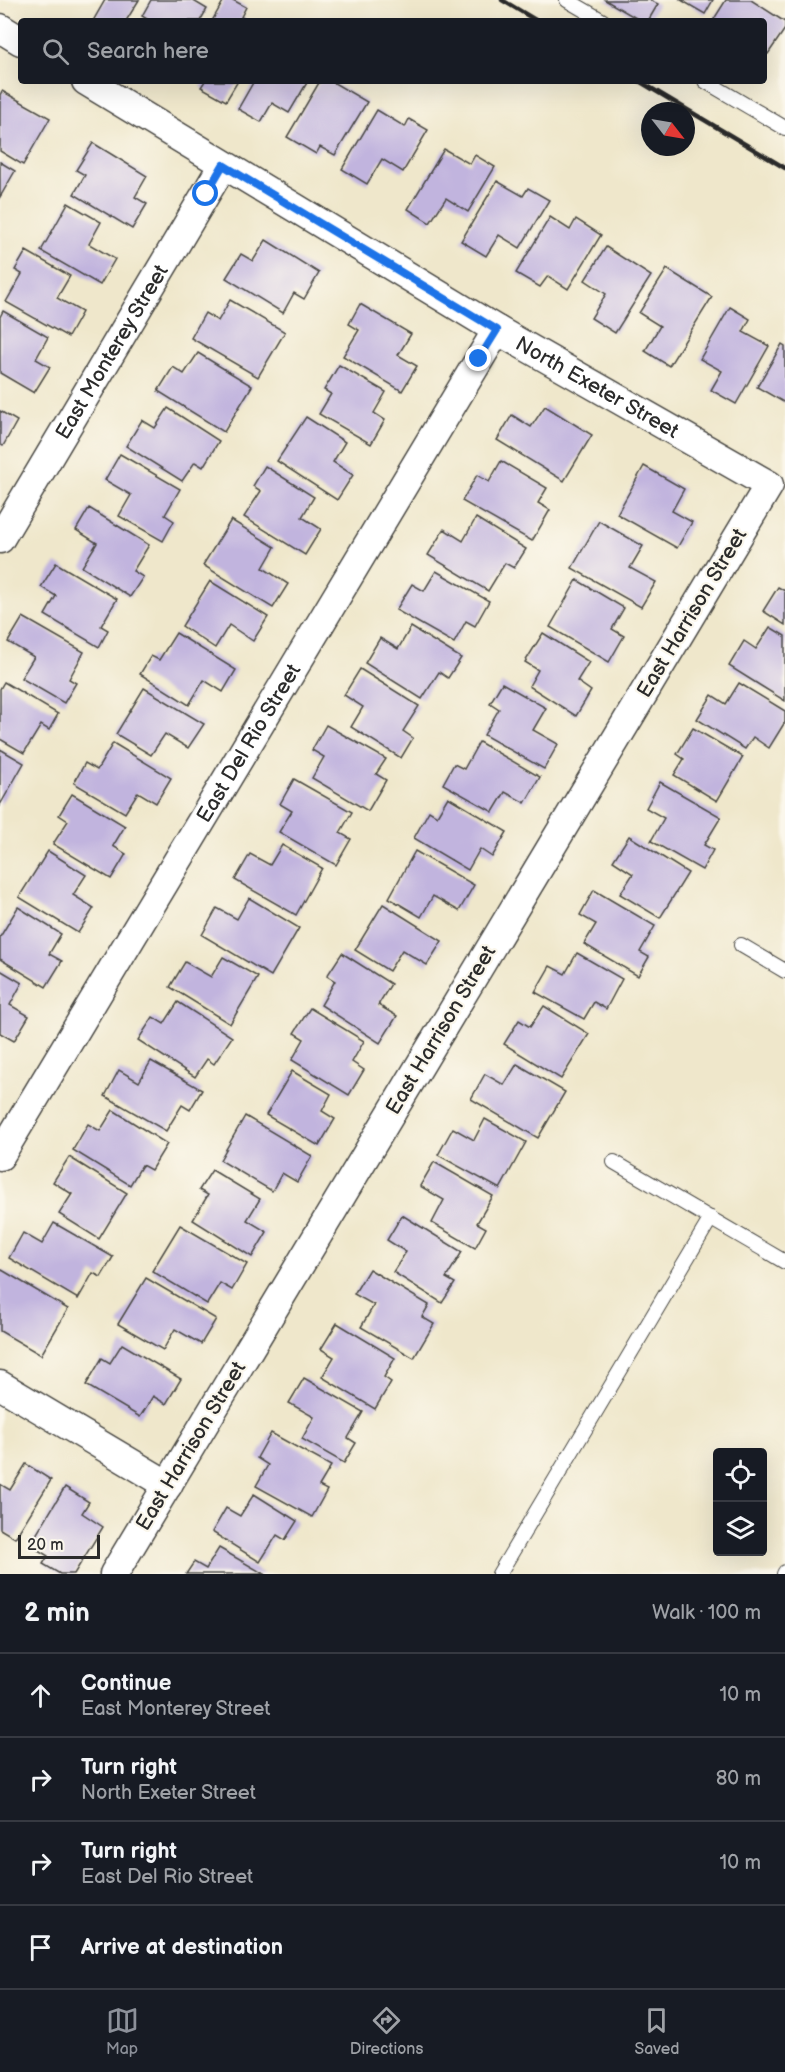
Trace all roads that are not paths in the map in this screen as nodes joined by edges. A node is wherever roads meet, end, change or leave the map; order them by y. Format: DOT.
graph roads {
  1 [pos="567,0"];
  2 [pos="598,18"];
  3 [pos="0,28"];
  4 [pos="18,39"];
  5 [pos="91,84"];
  6 [pos="710,84"];
  7 [pos="785,128"];
  8 [pos="223,165"];
  9 [pos="497,330"];
  10 [pos="769,485"];
  11 [pos="0,539"];
  12 [pos="741,945"];
  13 [pos="785,971"];
  14 [pos="0,1156"];
  15 [pos="614,1162"];
  16 [pos="711,1218"];
  17 [pos="785,1262"];
  18 [pos="0,1385"];
  19 [pos="168,1485"];
  20 [pos="114,1574"];
  21 [pos="499,1574"];
  1 -- 2 [label="lane"];
  3 -- 4 [label="street"];
  5 -- 8 [label="street, North Exeter Street"];
  6 -- 7 [label="lane"];
  8 -- 9 [label="street, North Exeter Street"];
  8 -- 11 [label="street, East Monterey Street"];
  9 -- 10 [label="street, North Exeter Street"];
  9 -- 14 [label="street, East Del Rio Street"];
  10 -- 19 [label="street, East Harrison Street"];
  12 -- 13 [label="lane"];
  15 -- 16 [label="lane"];
  16 -- 17 [label="lane"];
  16 -- 21 [label="lane"];
  18 -- 19 [label="street"];
  19 -- 20 [label="street, East Harrison Street"];
}
